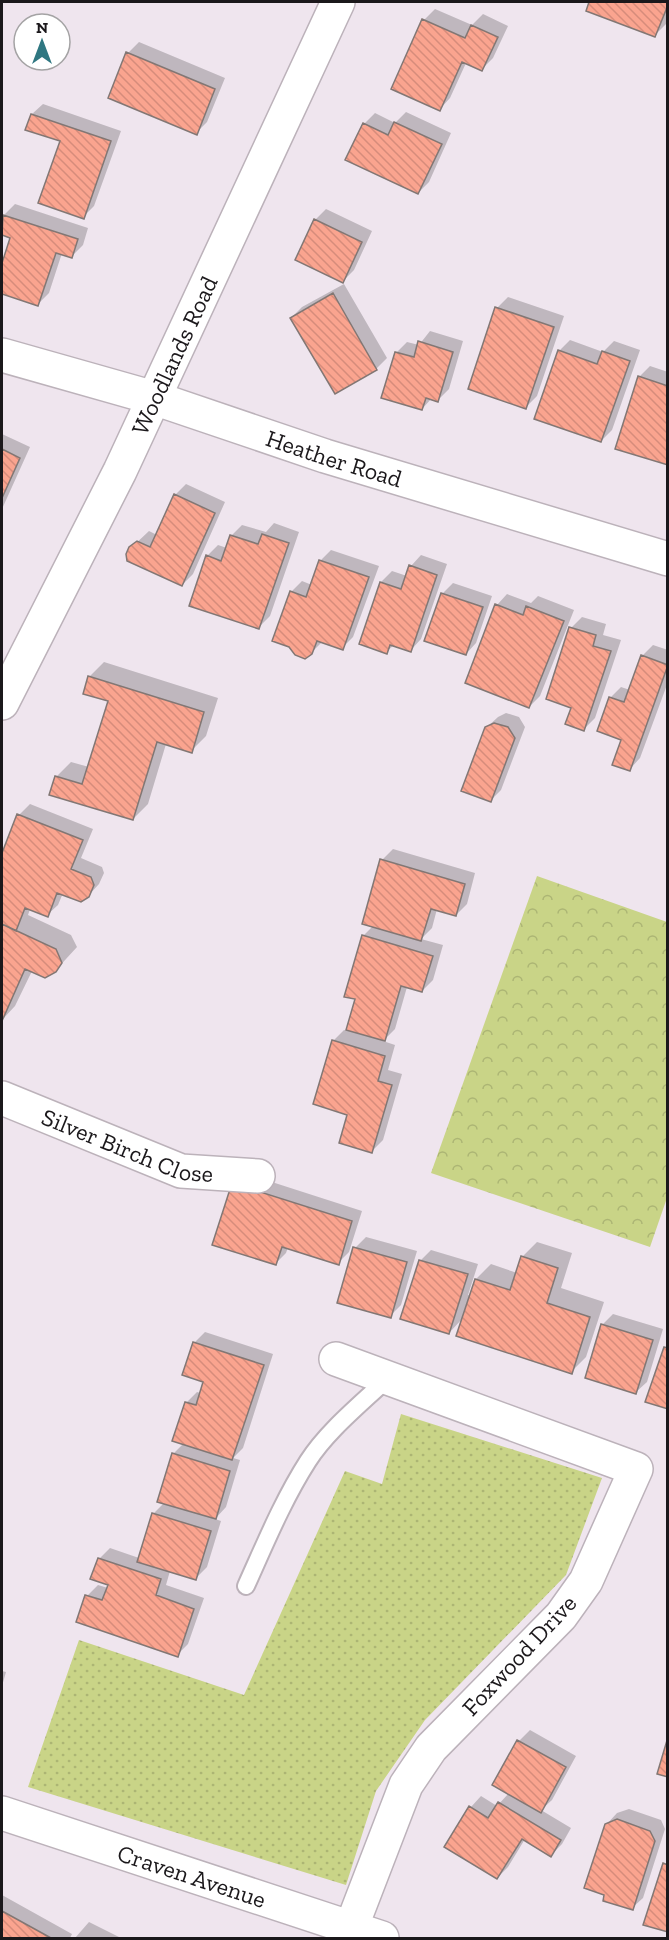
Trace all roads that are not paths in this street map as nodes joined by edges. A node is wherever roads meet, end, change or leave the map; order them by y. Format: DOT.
graph roads {
  1 [pos="338,2"];
  2 [pos="2,355"];
  3 [pos="154,398"];
  4 [pos="668,559"];
  5 [pos="2,703"];
  6 [pos="2,1098"];
  7 [pos="258,1176"];
  8 [pos="336,1359"];
  9 [pos="388,1378"];
  10 [pos="246,1586"];
  11 [pos="2,1813"];
  12 [pos="351,1928"];
  13 [pos="382,1938"];
  1 -- 3 [label="street, Woodlands Road"];
  2 -- 3 [label="street, Heather Road"];
  3 -- 4 [label="street, Heather Road"];
  3 -- 5 [label="street, Woodlands Road"];
  6 -- 7 [label="street, Silver Birch Close"];
  8 -- 9 [label="street, Foxwood Drive"];
  9 -- 10 [label="lane"];
  9 -- 12 [label="street, Foxwood Drive"];
  11 -- 12 [label="street, Craven Avenue"];
  12 -- 13 [label="street, Craven Avenue"];
}
